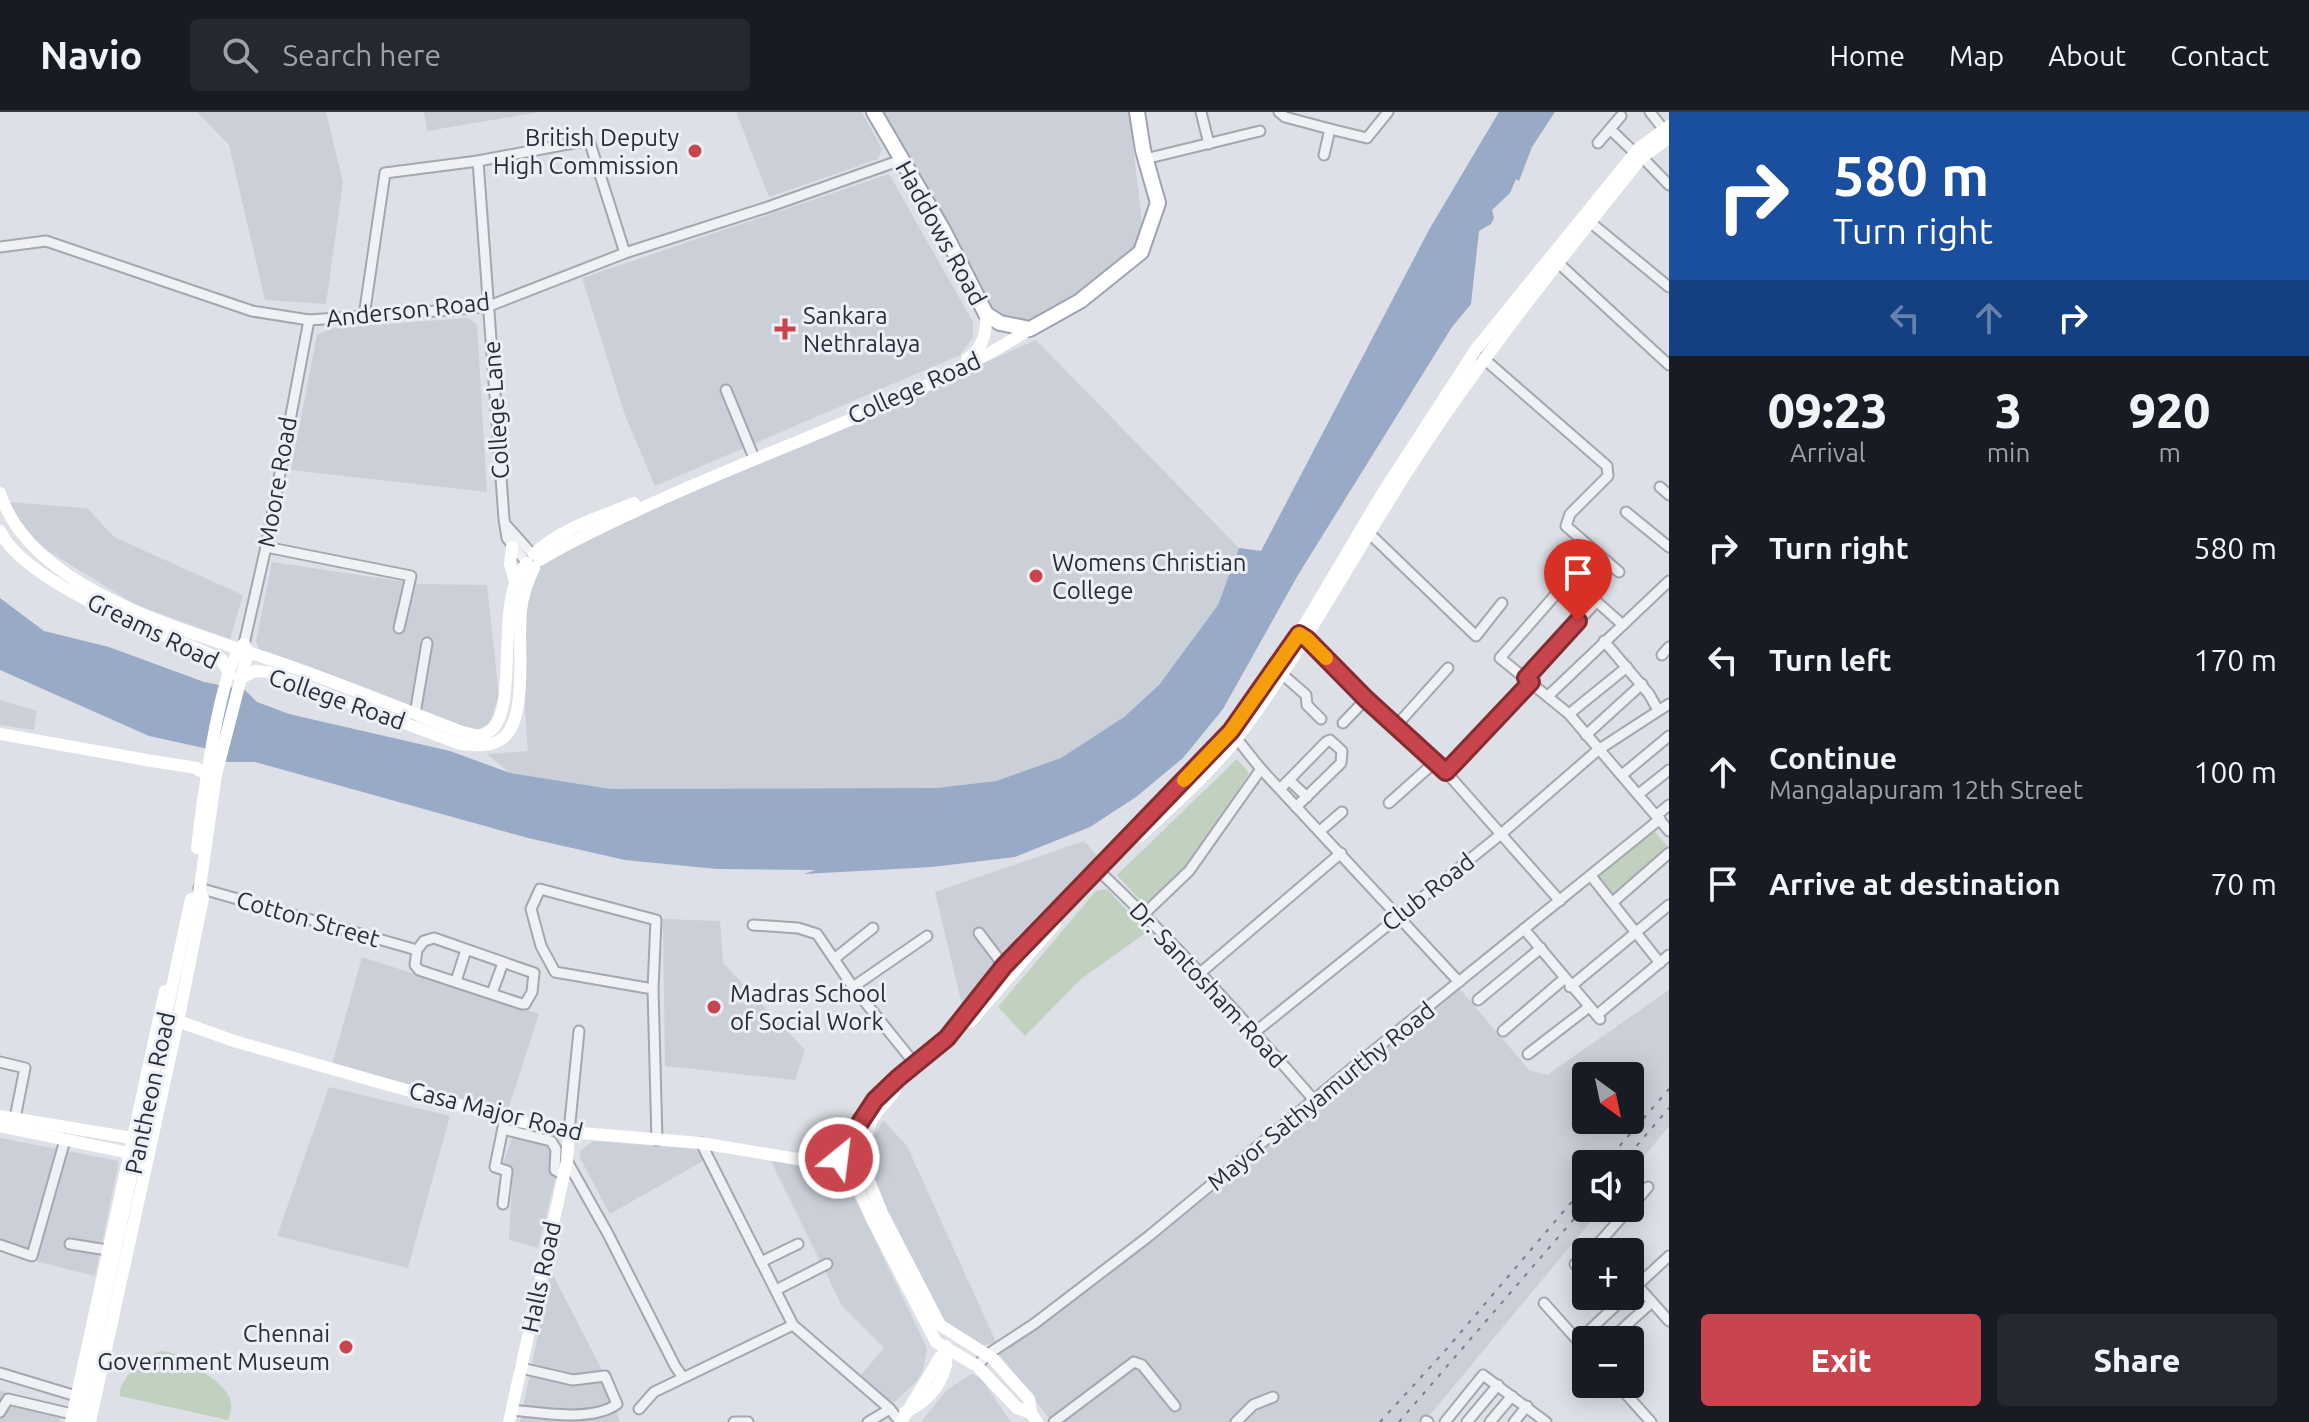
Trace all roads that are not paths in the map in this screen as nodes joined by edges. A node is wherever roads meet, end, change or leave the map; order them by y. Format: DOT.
graph roads {
  1 [pos="874,112"];
  2 [pos="1137,112"];
  3 [pos="1201,112"];
  4 [pos="1279,112"];
  5 [pos="1388,112"];
  6 [pos="1650,112"];
  7 [pos="1621,116"];
  8 [pos="1330,129"];
  9 [pos="1610,129"];
  10 [pos="1260,131"];
  11 [pos="1667,131"];
  12 [pos="1598,143"];
  13 [pos="1209,144"];
  14 [pos="1324,155"];
  15 [pos="1638,155"];
  16 [pos="1145,159"];
  17 [pos="901,160"];
  18 [pos="478,161"];
  19 [pos="1669,185"];
  20 [pos="1590,222"];
  21 [pos="0,247"];
  22 [pos="625,253"];
  23 [pos="1554,259"];
  24 [pos="1669,287"];
  25 [pos="489,306"];
  26 [pos="986,314"];
  27 [pos="364,316"];
  28 [pos="309,320"];
  29 [pos="1030,329"];
  30 [pos="1483,358"];
  31 [pos="1669,365"];
  32 [pos="726,390"];
  33 [pos="752,453"];
  34 [pos="1660,487"];
  35 [pos="0,493"];
  36 [pos="1669,495"];
  37 [pos="1626,512"];
  38 [pos="507,526"];
  39 [pos="0,531"];
  40 [pos="1370,534"];
  41 [pos="266,547"];
  42 [pos="512,547"];
  43 [pos="1669,547"];
  44 [pos="532,560"];
  45 [pos="1619,572"];
  46 [pos="515,581"];
  47 [pos="1669,581"];
  48 [pos="1596,602"];
  49 [pos="1502,603"];
  50 [pos="1623,625"];
  51 [pos="399,628"];
  52 [pos="1303,636"];
  53 [pos="1604,641"];
  54 [pos="427,643"];
  55 [pos="243,648"];
  56 [pos="1627,667"];
  57 [pos="1448,668"];
  58 [pos="1282,674"];
  59 [pos="1528,680"];
  60 [pos="234,682"];
  61 [pos="1642,684"];
  62 [pos="1548,696"];
  63 [pos="1366,699"];
  64 [pos="1669,704"];
  65 [pos="1658,710"];
  66 [pos="415,714"];
  67 [pos="1569,714"];
  68 [pos="1321,719"];
  69 [pos="1343,723"];
  70 [pos="1396,726"];
  71 [pos="0,734"];
  72 [pos="1234,735"];
  73 [pos="1586,735"];
  74 [pos="1669,736"];
  75 [pos="1598,750"];
  76 [pos="1435,762"];
  77 [pos="207,769"];
  78 [pos="1261,769"];
  79 [pos="1669,770"];
  80 [pos="1446,772"];
  81 [pos="1622,775"];
  82 [pos="1289,780"];
  83 [pos="1280,789"];
  84 [pos="1640,793"];
  85 [pos="203,795"];
  86 [pos="1307,797"];
  87 [pos="1389,803"];
  88 [pos="1669,805"];
  89 [pos="1296,807"];
  90 [pos="1342,812"];
  91 [pos="1659,817"];
  92 [pos="1320,831"];
  93 [pos="1669,831"];
  94 [pos="1500,835"];
  95 [pos="1341,853"];
  96 [pos="1669,853"];
  97 [pos="1100,872"];
  98 [pos="1591,876"];
  99 [pos="196,894"];
  100 [pos="1560,901"];
  101 [pos="1613,902"];
  102 [pos="1669,905"];
  103 [pos="1144,914"];
  104 [pos="1398,914"];
  105 [pos="753,925"];
  106 [pos="873,928"];
  107 [pos="1524,929"];
  108 [pos="1636,931"];
  109 [pos="979,933"];
  110 [pos="927,936"];
  111 [pos="1541,948"];
  112 [pos="417,950"];
  113 [pos="466,950"];
  114 [pos="1669,955"];
  115 [pos="834,959"];
  116 [pos="503,963"];
  117 [pos="1660,963"];
  118 [pos="1004,966"];
  119 [pos="1199,974"];
  120 [pos="456,981"];
  121 [pos="1459,982"];
  122 [pos="1568,982"];
  123 [pos="853,987"];
  124 [pos="653,989"];
  125 [pos="492,993"];
  126 [pos="1478,1000"];
  127 [pos="1589,1007"];
  128 [pos="178,1021"];
  129 [pos="579,1031"];
  130 [pos="1503,1031"];
  131 [pos="1255,1032"];
  132 [pos="1528,1054"];
  133 [pos="0,1062"];
  134 [pos="915,1064"];
  135 [pos="142,1096"];
  136 [pos="160,1100"];
  137 [pos="1314,1100"];
  138 [pos="0,1116"];
  139 [pos="15,1118"];
  140 [pos="504,1124"];
  141 [pos="0,1126"];
  142 [pos="552,1128"];
  143 [pos="574,1133"];
  144 [pos="132,1138"];
  145 [pos="65,1140"];
  146 [pos="657,1140"];
  147 [pos="701,1143"];
  148 [pos="844,1143"];
  149 [pos="151,1150"];
  150 [pos="129,1153"];
  151 [pos="803,1158"];
  152 [pos="852,1158"];
  153 [pos="568,1159"];
  154 [pos="564,1175"];
  155 [pos="1648,1187"];
  156 [pos="1644,1192"];
  157 [pos="503,1204"];
  158 [pos="1618,1222"];
  159 [pos="1603,1238"];
  160 [pos="70,1244"];
  161 [pos="798,1244"];
  162 [pos="0,1245"];
  163 [pos="107,1250"];
  164 [pos="1669,1256"];
  165 [pos="761,1262"];
  166 [pos="827,1264"];
  167 [pos="1644,1277"];
  168 [pos="776,1290"];
  169 [pos="1644,1297"];
  170 [pos="1652,1302"];
  171 [pos="1544,1303"];
  172 [pos="1610,1310"];
  173 [pos="1669,1321"];
  174 [pos="793,1325"];
  175 [pos="1593,1326"];
  176 [pos="1625,1326"];
  177 [pos="950,1332"];
  178 [pos="1572,1334"];
  179 [pos="945,1351"];
  180 [pos="988,1354"];
  181 [pos="977,1366"];
  182 [pos="521,1368"];
  183 [pos="0,1373"];
  184 [pos="682,1376"];
  185 [pos="1498,1385"];
  186 [pos="76,1396"];
  187 [pos="1512,1396"];
  188 [pos="1273,1397"];
  189 [pos="1630,1398"];
  190 [pos="1175,1406"];
  191 [pos="1527,1406"];
  192 [pos="639,1409"];
  193 [pos="890,1409"];
  194 [pos="0,1412"];
  195 [pos="511,1416"];
  196 [pos="1034,1418"];
  197 [pos="74,1419"];
  198 [pos="902,1419"];
  199 [pos="1540,1421"];
  200 [pos="87,1422"];
  201 [pos="734,1422"];
  202 [pos="748,1422"];
  203 [pos="868,1422"];
  204 [pos="1054,1422"];
  205 [pos="1236,1422"];
  206 [pos="1445,1422"];
  207 [pos="1467,1422"];
  208 [pos="1490,1422"];
  209 [pos="1514,1422"];
  210 [pos="1651,1422"];
  1 -- 17 [label="main road, Haddows Road"];
  2 -- 16 [label="main road, College Road"];
  3 -- 13 [label="street"];
  4 -- 8 [label="street"];
  5 -- 8 [label="street"];
  6 -- 11 [label="street"];
  7 -- 9 [label="street"];
  8 -- 14 [label="street"];
  9 -- 12 [label="street"];
  9 -- 15 [label="street"];
  10 -- 13 [label="street"];
  11 -- 15 [label="main road"];
  13 -- 16 [label="street"];
  15 -- 19 [label="street"];
  15 -- 20 [label="main road"];
  15 -- 23 [label="main road"];
  16 -- 29 [label="main road, College Road"];
  17 -- 22 [label="street, Anderson Road"];
  17 -- 26 [label="main road, Haddows Road"];
  18 -- 22 [label="street"];
  18 -- 25 [label="street, College Lane"];
  18 -- 27 [label="street"];
  20 -- 23 [label="main road"];
  20 -- 24 [label="street"];
  21 -- 28 [label="street, Anderson Road"];
  22 -- 25 [label="street, Anderson Road"];
  23 -- 30 [label="main road"];
  23 -- 31 [label="street"];
  23 -- 52 [label="main road"];
  25 -- 27 [label="street, Anderson Road"];
  25 -- 38 [label="street, College Lane"];
  26 -- 29 [label="main road, Haddows Road"];
  26 -- 33 [label="main road, College Road"];
  27 -- 28 [label="street, Anderson Road"];
  28 -- 41 [label="street, Moore Road"];
  29 -- 44 [label="main road, College Road"];
  30 -- 40 [label="main road"];
  30 -- 45 [label="street"];
  32 -- 33 [label="street"];
  33 -- 44 [label="main road, College Road"];
  34 -- 36 [label="street"];
  35 -- 55 [label="main road, Greams Road"];
  37 -- 43 [label="street"];
  38 -- 42 [label="street, College Lane"];
  38 -- 44 [label="street"];
  39 -- 60 [label="main road, Greams Road"];
  40 -- 49 [label="street"];
  40 -- 52 [label="main road"];
  41 -- 51 [label="street"];
  41 -- 55 [label="street, Moore Road"];
  42 -- 44 [label="street"];
  42 -- 46 [label="main road"];
  44 -- 46 [label="main road, College Road"];
  44 -- 60 [label="main road, College Road"];
  46 -- 66 [label="main road, College Road"];
  47 -- 50 [label="street"];
  48 -- 50 [label="street"];
  48 -- 59 [label="street"];
  48 -- 59 [label="street"];
  50 -- 53 [label="street"];
  52 -- 58 [label="main road"];
  52 -- 63 [label="street"];
  52 -- 72 [label="main road"];
  53 -- 56 [label="street"];
  53 -- 62 [label="street"];
  54 -- 66 [label="street"];
  55 -- 60 [label="main road"];
  55 -- 66 [label="main road, College Road"];
  56 -- 61 [label="street"];
  56 -- 67 [label="street"];
  57 -- 70 [label="street"];
  58 -- 68 [label="street"];
  58 -- 72 [label="main road"];
  59 -- 62 [label="street"];
  59 -- 80 [label="street"];
  60 -- 77 [label="main road"];
  61 -- 65 [label="street"];
  61 -- 73 [label="street"];
  62 -- 67 [label="street"];
  63 -- 69 [label="street"];
  63 -- 70 [label="street"];
  64 -- 65 [label="street, Club Road"];
  65 -- 75 [label="street, Club Road"];
  67 -- 73 [label="street"];
  70 -- 76 [label="street"];
  71 -- 77 [label="main road"];
  72 -- 78 [label="street"];
  72 -- 97 [label="main road"];
  72 -- 118 [label="main road"];
  73 -- 75 [label="street"];
  74 -- 81 [label="street"];
  75 -- 81 [label="street"];
  75 -- 94 [label="street, Club Road"];
  76 -- 80 [label="street"];
  76 -- 87 [label="street"];
  77 -- 85 [label="main road, Pantheon Road"];
  77 -- 85 [label="main road"];
  77 -- 99 [label="main road"];
  78 -- 83 [label="street"];
  78 -- 103 [label="street"];
  79 -- 84 [label="street"];
  80 -- 94 [label="street"];
  81 -- 84 [label="street"];
  82 -- 83 [label="street"];
  82 -- 86 [label="street"];
  82 -- 86 [label="street"];
  83 -- 89 [label="street"];
  84 -- 91 [label="street"];
  85 -- 99 [label="main road, Pantheon Road"];
  86 -- 89 [label="street"];
  88 -- 91 [label="street, Mayor Sathyamurthy Road"];
  89 -- 92 [label="street"];
  90 -- 92 [label="street"];
  91 -- 93 [label="street"];
  91 -- 98 [label="street, Mayor Sathyamurthy Road"];
  92 -- 95 [label="street"];
  94 -- 100 [label="street"];
  94 -- 104 [label="street, Club Road"];
  95 -- 104 [label="street"];
  95 -- 119 [label="street"];
  96 -- 101 [label="street"];
  97 -- 103 [label="street, Dr. Santosham Road"];
  97 -- 152 [label="main road"];
  98 -- 100 [label="street, Mayor Sathyamurthy Road"];
  98 -- 101 [label="street"];
  99 -- 112 [label="street, Cotton Street"];
  99 -- 128 [label="main road"];
  99 -- 135 [label="main road"];
  99 -- 197 [label="main road, Pantheon Road, bridge"];
  99 -- 200 [label="main road, bridge"];
  100 -- 107 [label="street, Mayor Sathyamurthy Road"];
  101 -- 108 [label="street"];
  102 -- 108 [label="street"];
  103 -- 119 [label="street, Dr. Santosham Road"];
  104 -- 121 [label="street"];
  104 -- 131 [label="street, Club Road"];
  105 -- 115 [label="street"];
  106 -- 115 [label="street"];
  107 -- 111 [label="street"];
  107 -- 121 [label="street, Mayor Sathyamurthy Road"];
  108 -- 117 [label="street"];
  108 -- 122 [label="street"];
  109 -- 118 [label="street"];
  110 -- 123 [label="street"];
  111 -- 122 [label="street"];
  111 -- 126 [label="street"];
  112 -- 113 [label="street, Cotton Street"];
  112 -- 120 [label="street, Cotton Street"];
  113 -- 116 [label="street, Cotton Street"];
  113 -- 120 [label="street"];
  114 -- 117 [label="street"];
  115 -- 123 [label="street"];
  116 -- 125 [label="street"];
  116 -- 125 [label="street, Cotton Street"];
  117 -- 127 [label="street"];
  118 -- 134 [label="main road"];
  119 -- 131 [label="street, Dr. Santosham Road"];
  120 -- 125 [label="street, Cotton Street"];
  121 -- 137 [label="street, Mayor Sathyamurthy Road"];
  122 -- 127 [label="street"];
  122 -- 130 [label="street"];
  123 -- 134 [label="street"];
  124 -- 124 [label="street"];
  124 -- 146 [label="street"];
  127 -- 132 [label="street"];
  128 -- 136 [label="main road"];
  128 -- 140 [label="main road, Casa Major Road"];
  129 -- 143 [label="street"];
  131 -- 137 [label="street, Dr. Santosham Road"];
  133 -- 139 [label="street"];
  134 -- 148 [label="main road"];
  135 -- 136 [label="main road"];
  135 -- 144 [label="main road"];
  136 -- 149 [label="main road"];
  137 -- 180 [label="street, Mayor Sathyamurthy Road"];
  138 -- 139 [label="main road"];
  139 -- 144 [label="main road"];
  140 -- 142 [label="main road, Casa Major Road"];
  140 -- 154 [label="street"];
  140 -- 157 [label="street"];
  141 -- 145 [label="main road"];
  142 -- 143 [label="main road, Casa Major Road"];
  142 -- 153 [label="main road"];
  143 -- 146 [label="main road, Casa Major Road"];
  143 -- 153 [label="main road, Halls Road"];
  144 -- 149 [label="main road"];
  144 -- 150 [label="main road"];
  145 -- 150 [label="main road"];
  145 -- 162 [label="street"];
  146 -- 147 [label="main road, Casa Major Road"];
  147 -- 151 [label="main road, Casa Major Road"];
  147 -- 165 [label="street"];
  148 -- 151 [label="main road"];
  148 -- 152 [label="main road"];
  148 -- 152 [label="main road"];
  149 -- 150 [label="main road"];
  149 -- 200 [label="main road"];
  150 -- 163 [label="main road"];
  151 -- 152 [label="main road, Casa Major Road"];
  152 -- 177 [label="main road"];
  152 -- 179 [label="main road"];
  153 -- 154 [label="main road, Halls Road"];
  153 -- 184 [label="street"];
  154 -- 182 [label="main road, Halls Road"];
  155 -- 156 [label="street"];
  158 -- 159 [label="street"];
  160 -- 163 [label="street"];
  161 -- 165 [label="street"];
  163 -- 186 [label="main road"];
  164 -- 167 [label="street"];
  165 -- 168 [label="street"];
  166 -- 168 [label="street"];
  168 -- 174 [label="street"];
  169 -- 170 [label="street"];
  170 -- 173 [label="street"];
  170 -- 176 [label="street"];
  171 -- 178 [label="street"];
  172 -- 175 [label="street"];
  174 -- 184 [label="street"];
  174 -- 193 [label="street"];
  177 -- 179 [label="main road"];
  177 -- 180 [label="main road"];
  179 -- 181 [label="main road"];
  179 -- 198 [label="main road"];
  180 -- 181 [label="street, Mayor Sathyamurthy Road"];
  180 -- 196 [label="main road"];
  181 -- 196 [label="main road"];
  182 -- 195 [label="main road, Halls Road"];
  182 -- 195 [label="street"];
  183 -- 186 [label="street"];
  184 -- 192 [label="street"];
  185 -- 187 [label="street"];
  185 -- 206 [label="street"];
  185 -- 207 [label="street"];
  186 -- 197 [label="main road"];
  187 -- 191 [label="street"];
  187 -- 208 [label="street"];
  188 -- 205 [label="street"];
  189 -- 210 [label="street"];
  190 -- 204 [label="street"];
  191 -- 199 [label="street"];
  191 -- 209 [label="street"];
  193 -- 198 [label="street"];
  193 -- 203 [label="street"];
  194 -- 197 [label="street"];
  201 -- 202 [label="street"];
}
